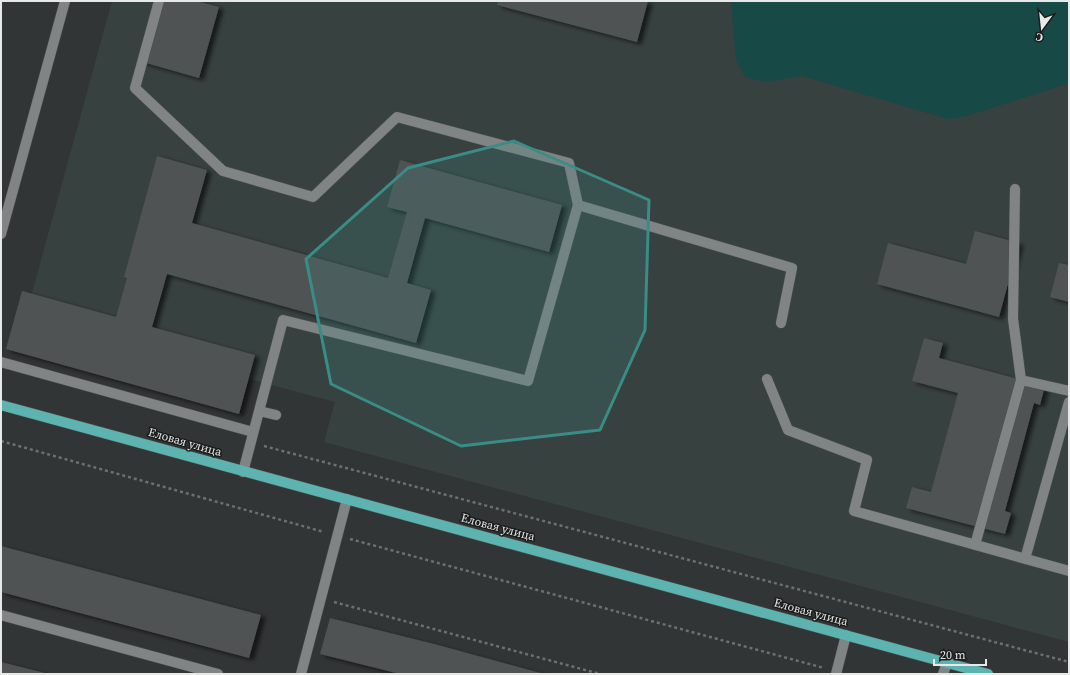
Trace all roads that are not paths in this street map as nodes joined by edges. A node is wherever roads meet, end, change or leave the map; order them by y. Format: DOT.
graph roads {
  1 [pos="65,1"];
  2 [pos="159,1"];
  3 [pos="1015,189"];
  4 [pos="578,205"];
  5 [pos="1,234"];
  6 [pos="781,323"];
  7 [pos="1,362"];
  8 [pos="767,379"];
  9 [pos="1021,380"];
  10 [pos="1069,391"];
  11 [pos="1069,402"];
  12 [pos="1,405"];
  13 [pos="259,411"];
  14 [pos="276,416"];
  15 [pos="253,432"];
  16 [pos="243,472"];
  17 [pos="347,499"];
  18 [pos="975,545"];
  19 [pos="1025,559"];
  20 [pos="1069,571"];
  21 [pos="1,615"];
  22 [pos="846,635"];
  23 [pos="947,663"];
  24 [pos="837,673"];
  25 [pos="218,674"];
  26 [pos="301,674"];
  27 [pos="943,674"];
  28 [pos="988,674"];
  1 -- 5 [label="lane"];
  2 -- 4 [label="lane"];
  3 -- 9 [label="lane"];
  4 -- 6 [label="lane"];
  4 -- 13 [label="lane"];
  7 -- 15 [label="lane"];
  8 -- 18 [label="lane"];
  9 -- 10 [label="lane"];
  9 -- 18 [label="lane"];
  11 -- 19 [label="lane"];
  12 -- 16 [label="main road, Еловая улица"];
  13 -- 14 [label="lane"];
  13 -- 15 [label="lane"];
  15 -- 16 [label="lane"];
  16 -- 17 [label="main road, Еловая улица"];
  17 -- 22 [label="main road, Еловая улица"];
  17 -- 26 [label="lane"];
  18 -- 19 [label="lane"];
  19 -- 20 [label="lane"];
  21 -- 25 [label="lane"];
  22 -- 23 [label="main road, Еловая улица"];
  22 -- 24 [label="lane"];
  23 -- 27 [label="lane"];
  23 -- 28 [label="main road, Еловая улица"];
}
